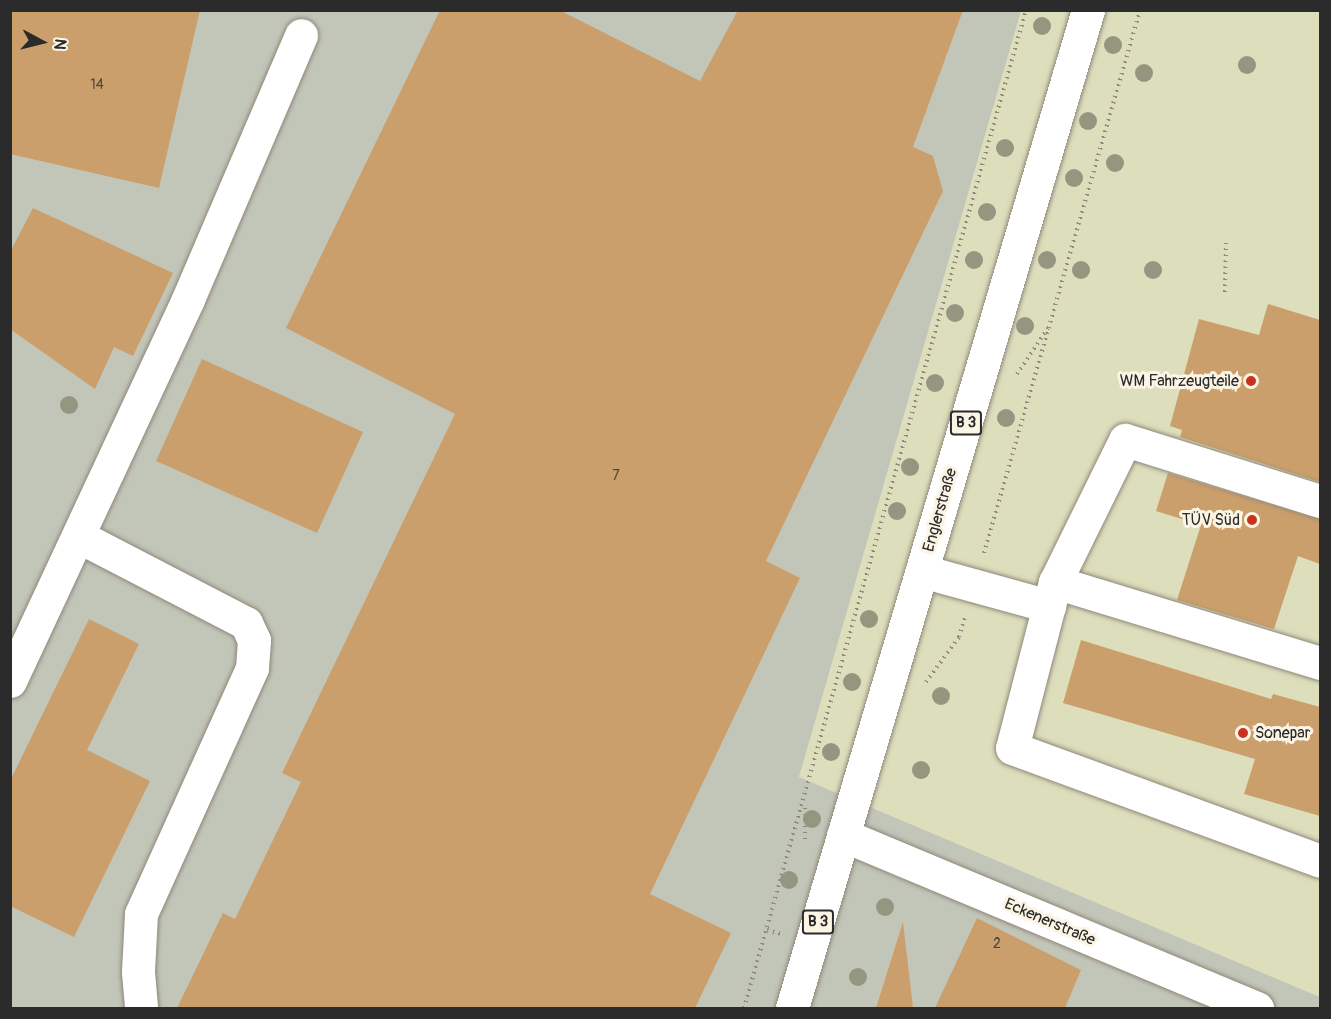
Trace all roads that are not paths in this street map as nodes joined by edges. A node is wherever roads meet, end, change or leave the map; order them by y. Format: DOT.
graph roads {
  1 [pos="1088,10"];
  2 [pos="301,35"];
  3 [pos="1320,501"];
  4 [pos="80,537"];
  5 [pos="922,571"];
  6 [pos="1052,594"];
  7 [pos="1320,663"];
  8 [pos="10,681"];
  9 [pos="843,835"];
  10 [pos="1320,861"];
  11 [pos="141,1008"];
  12 [pos="792,1008"];
  13 [pos="1257,1008"];
  1 -- 5 [label="main road, Englerstraße / B 3"];
  2 -- 4 [label="main road"];
  3 -- 6 [label="main road"];
  4 -- 8 [label="main road"];
  4 -- 11 [label="main road"];
  5 -- 6 [label="main road"];
  5 -- 9 [label="main road, Englerstraße / B 3"];
  6 -- 7 [label="main road"];
  6 -- 10 [label="main road"];
  9 -- 12 [label="main road, Englerstraße / B 3"];
  9 -- 13 [label="main road, Eckenerstraße"];
}
